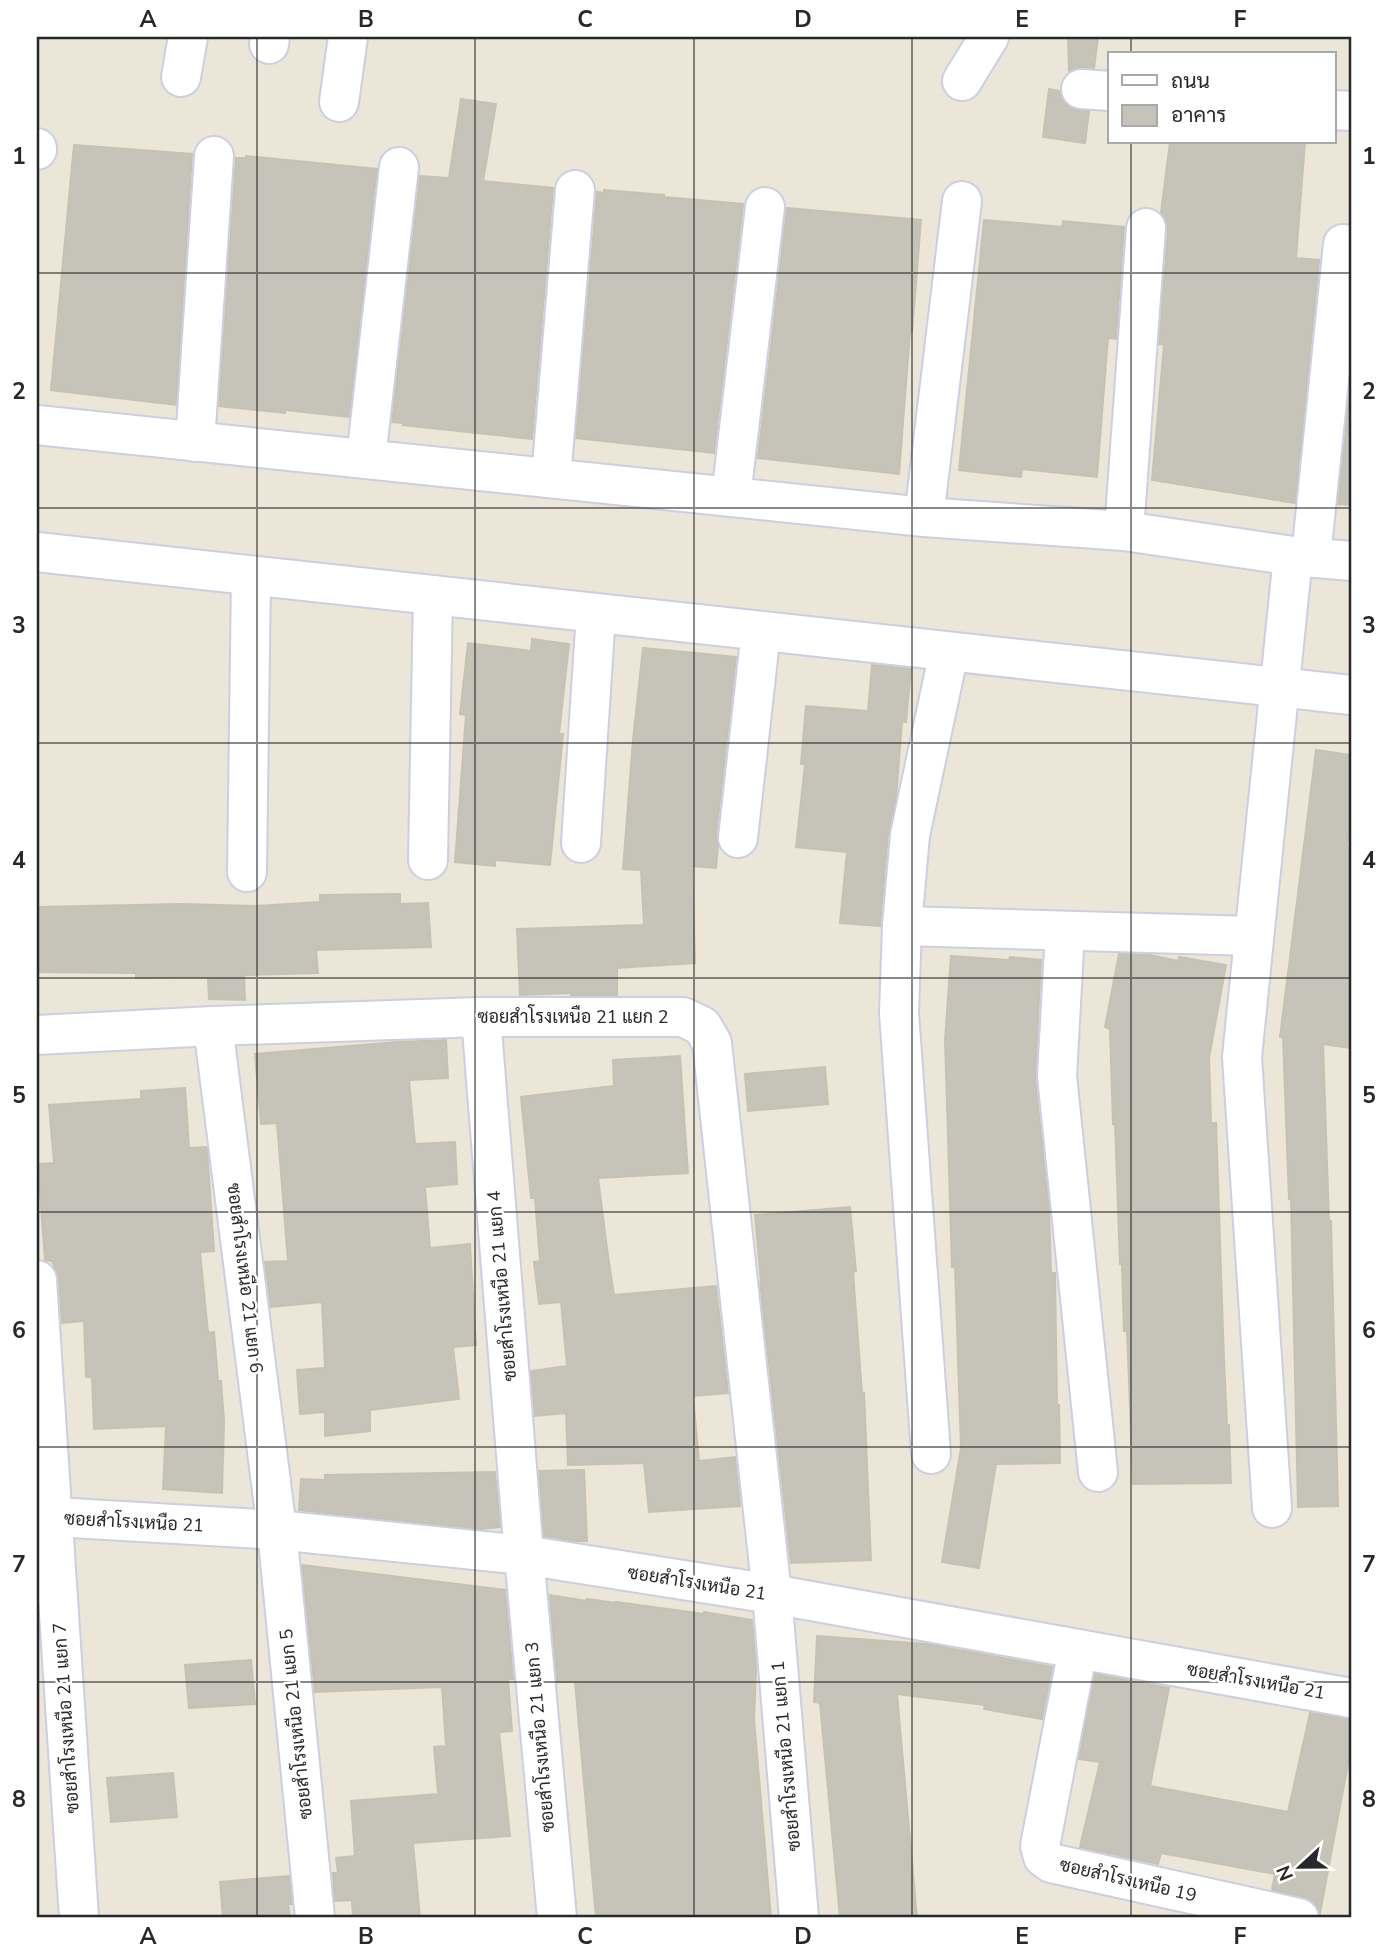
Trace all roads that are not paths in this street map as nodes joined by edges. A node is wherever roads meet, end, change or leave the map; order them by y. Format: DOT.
graph roads {
  1 [pos="188,37"];
  2 [pos="348,37"];
  3 [pos="989,37"];
  4 [pos="181,77"];
  5 [pos="962,81"];
  6 [pos="340,102"];
  7 [pos="214,156"];
  8 [pos="400,167"];
  9 [pos="575,190"];
  10 [pos="962,201"];
  11 [pos="765,207"];
  12 [pos="1146,228"];
  13 [pos="1343,244"];
  14 [pos="37,425"];
  15 [pos="195,442"];
  16 [pos="366,459"];
  17 [pos="551,478"];
  18 [pos="731,497"];
  19 [pos="924,517"];
  20 [pos="1124,531"];
  21 [pos="37,552"];
  22 [pos="1302,556"];
  23 [pos="1351,561"];
  24 [pos="251,576"];
  25 [pos="433,596"];
  26 [pos="596,613"];
  27 [pos="761,631"];
  28 [pos="949,652"];
  29 [pos="1280,687"];
  30 [pos="1351,695"];
  31 [pos="738,838"];
  32 [pos="581,843"];
  33 [pos="428,860"];
  34 [pos="247,872"];
  35 [pos="902,926"];
  36 [pos="1065,930"];
  37 [pos="1254,936"];
  38 [pos="481,1017"];
  39 [pos="213,1026"];
  40 [pos="37,1035"];
  41 [pos="37,1280"];
  42 [pos="931,1454"];
  43 [pos="1098,1472"];
  44 [pos="1272,1508"];
  45 [pos="45,1517"];
  46 [pos="277,1530"];
  47 [pos="524,1555"];
  48 [pos="772,1594"];
  49 [pos="1077,1649"];
  50 [pos="1351,1698"];
  51 [pos="79,1918"];
  52 [pos="315,1918"];
  53 [pos="557,1918"];
  54 [pos="799,1918"];
  55 [pos="1299,1918"];
  1 -- 4 [label="street"];
  2 -- 6 [label="street"];
  3 -- 5 [label="street"];
  7 -- 15 [label="street"];
  8 -- 16 [label="street"];
  9 -- 17 [label="street"];
  10 -- 19 [label="street"];
  11 -- 18 [label="street"];
  12 -- 20 [label="street"];
  13 -- 22 [label="street"];
  14 -- 15 [label="street"];
  15 -- 16 [label="street"];
  16 -- 17 [label="street"];
  17 -- 18 [label="street"];
  18 -- 19 [label="street"];
  19 -- 20 [label="street"];
  20 -- 22 [label="street"];
  21 -- 24 [label="street"];
  22 -- 23 [label="street"];
  22 -- 29 [label="street"];
  24 -- 25 [label="street"];
  24 -- 34 [label="street"];
  25 -- 26 [label="street"];
  25 -- 33 [label="street"];
  26 -- 27 [label="street"];
  26 -- 32 [label="street"];
  27 -- 28 [label="street"];
  27 -- 31 [label="street"];
  28 -- 29 [label="street"];
  28 -- 35 [label="street"];
  29 -- 30 [label="street"];
  29 -- 37 [label="street"];
  35 -- 36 [label="street"];
  35 -- 42 [label="street"];
  36 -- 37 [label="street"];
  36 -- 43 [label="street"];
  37 -- 44 [label="street"];
  38 -- 39 [label="street, ซอยสำโรงเหนือ 21 แยก 2"];
  38 -- 47 [label="street, ซอยสำโรงเหนือ 21 แยก 4"];
  38 -- 48 [label="street, ซอยสำโรงเหนือ 21 แยก 2"];
  39 -- 40 [label="street, ซอยสำโรงเหนือ 21 แยก 2"];
  39 -- 46 [label="street, ซอยสำโรงเหนือ 21 แยก 6"];
  41 -- 45 [label="street, ซอยสำโรงเหนือ 21 แยก 7"];
  45 -- 46 [label="street, ซอยสำโรงเหนือ 21"];
  45 -- 51 [label="street, ซอยสำโรงเหนือ 21 แยก 7"];
  46 -- 47 [label="street, ซอยสำโรงเหนือ 21"];
  46 -- 52 [label="street, ซอยสำโรงเหนือ 21 แยก 5"];
  47 -- 48 [label="street, ซอยสำโรงเหนือ 21"];
  47 -- 53 [label="street, ซอยสำโรงเหนือ 21 แยก 3"];
  48 -- 49 [label="street, ซอยสำโรงเหนือ 21"];
  48 -- 54 [label="street, ซอยสำโรงเหนือ 21 แยก 1"];
  49 -- 50 [label="street, ซอยสำโรงเหนือ 21"];
  49 -- 55 [label="street, ซอยสำโรงเหนือ 19"];
}
